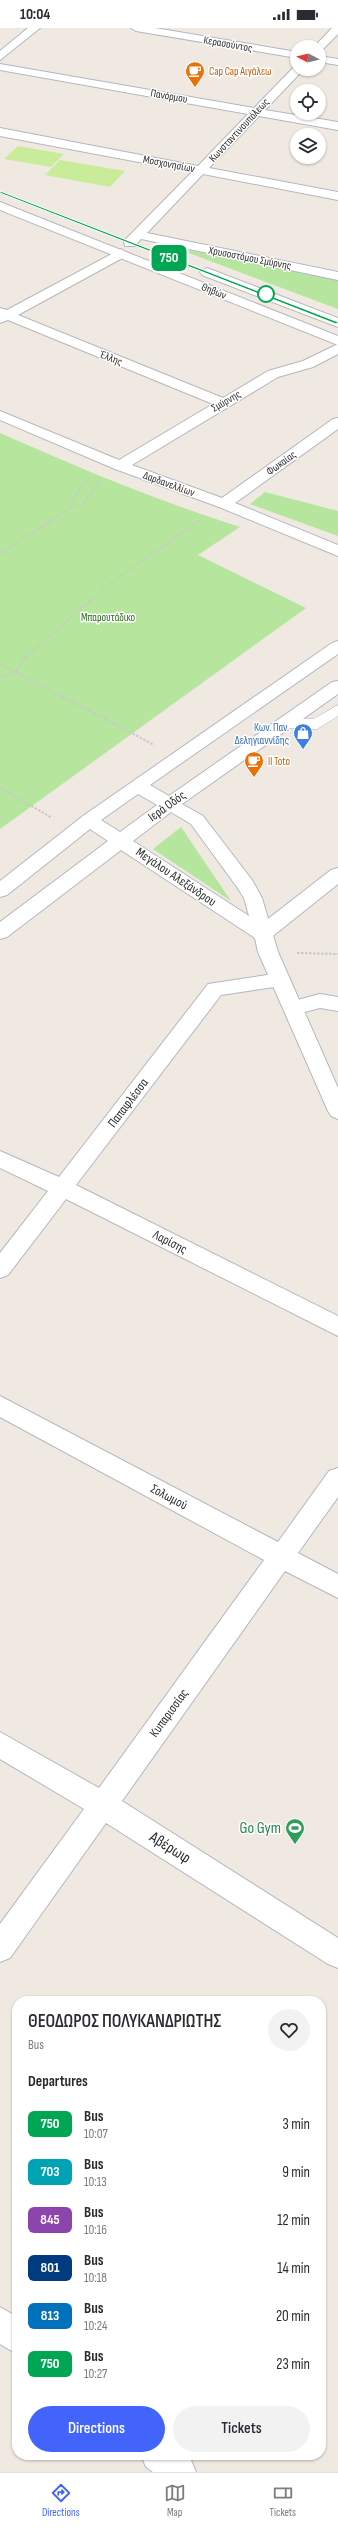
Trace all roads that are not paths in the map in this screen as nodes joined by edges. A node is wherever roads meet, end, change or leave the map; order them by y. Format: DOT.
graph roads {
  1 [pos="35,28"];
  2 [pos="136,28"];
  3 [pos="338,28"];
  4 [pos="326,40"];
  5 [pos="2,54"];
  6 [pos="290,54"];
  7 [pos="326,60"];
  8 [pos="338,62"];
  9 [pos="0,67"];
  10 [pos="291,76"];
  11 [pos="257,111"];
  12 [pos="338,126"];
  13 [pos="0,132"];
  14 [pos="201,170"];
  15 [pos="338,196"];
  16 [pos="0,206"];
  17 [pos="116,237"];
  18 [pos="135,239"];
  19 [pos="152,251"];
  20 [pos="121,253"];
  21 [pos="195,268"];
  22 [pos="338,276"];
  23 [pos="2,315"];
  24 [pos="338,323"];
  25 [pos="338,341"];
  26 [pos="338,348"];
  27 [pos="222,403"];
  28 [pos="0,415"];
  29 [pos="338,422"];
  30 [pos="120,466"];
  31 [pos="224,504"];
  32 [pos="338,551"];
  33 [pos="338,646"];
  34 [pos="336,692"];
  35 [pos="338,709"];
  36 [pos="285,723"];
  37 [pos="138,786"];
  38 [pos="170,804"];
  39 [pos="89,820"];
  40 [pos="121,840"];
  41 [pos="338,874"];
  42 [pos="0,891"];
  43 [pos="0,932"];
  44 [pos="265,943"];
  45 [pos="280,980"];
  46 [pos="338,1004"];
  47 [pos="293,1008"];
  48 [pos="338,1111"];
  49 [pos="0,1160"];
  50 [pos="64,1189"];
  51 [pos="0,1269"];
  52 [pos="338,1327"];
  53 [pos="0,1406"];
  54 [pos="338,1478"];
  55 [pos="281,1557"];
  56 [pos="338,1588"];
  57 [pos="0,1745"];
  58 [pos="103,1805"];
  59 [pos="0,1948"];
  60 [pos="338,1954"];
  61 [pos="0,2323"];
  62 [pos="12,2334"];
  63 [pos="164,2460"];
  64 [pos="179,2472"];
  1 -- 5 [label="street"];
  2 -- 6 [label="street, Κερασούντος"];
  3 -- 4 [label="street"];
  7 -- 8 [label="street"];
  9 -- 11 [label="street, Πανόρμου"];
  10 -- 11 [label="street, Κωνσταντινουπόλεως"];
  11 -- 12 [label="street, Πανόρμου"];
  11 -- 14 [label="street, Κωνσταντινουπόλεως"];
  13 -- 14 [label="street, Μοσχονησίων"];
  14 -- 15 [label="street, Μοσχονησίων"];
  14 -- 18 [label="street, Κωνσταντινουπόλεως"];
  16 -- 20 [label="street, Θηβών"];
  17 -- 18 [label="street"];
  18 -- 19 [label="street"];
  18 -- 22 [label="street, Χρυσοστόμου Σμύρνης"];
  20 -- 23 [label="street"];
  20 -- 25 [label="street, Θηβών"];
  21 -- 24 [label="street, Θηβών"];
  23 -- 27 [label="street, Έλλης"];
  26 -- 27 [label="street, Σμύρνης"];
  27 -- 30 [label="street, Σμύρνης"];
  28 -- 30 [label="street, Δαρδανελλίων"];
  29 -- 31 [label="street, Φωκαίας"];
  30 -- 31 [label="street, Δαρδανελλίων"];
  31 -- 32 [label="street, Δαρδανελλίων"];
  33 -- 37 [label="street"];
  34 -- 36 [label="street, Ιερά Οδός"];
  35 -- 36 [label="lane"];
  36 -- 38 [label="street, Ιερά Οδός"];
  37 -- 38 [label="street"];
  37 -- 39 [label="street"];
  38 -- 40 [label="street, Ιερά Οδός"];
  38 -- 44 [label="street"];
  39 -- 40 [label="street, Μεγάλου Αλεξάνδρου"];
  39 -- 42 [label="street"];
  40 -- 43 [label="street, Ιερά Οδός"];
  40 -- 44 [label="street, Μεγάλου Αλεξάνδρου"];
  41 -- 44 [label="street"];
  44 -- 45 [label="street"];
  45 -- 47 [label="street"];
  45 -- 50 [label="street, Παπαφλέσσα"];
  46 -- 47 [label="street"];
  47 -- 48 [label="street"];
  49 -- 50 [label="street, Λαρίσης"];
  50 -- 51 [label="street, Παπαφλέσσα"];
  50 -- 52 [label="street, Λαρίσης"];
  53 -- 55 [label="street, Σολωμού"];
  54 -- 55 [label="street, Κυπαρισσίας"];
  55 -- 56 [label="street, Σολωμού"];
  55 -- 58 [label="street, Κυπαρισσίας"];
  57 -- 58 [label="street, Αβέρωφ"];
  58 -- 59 [label="street, Κυπαρισσίας"];
  58 -- 60 [label="street, Αβέρωφ"];
  61 -- 62 [label="street"];
  63 -- 64 [label="street"];
}
